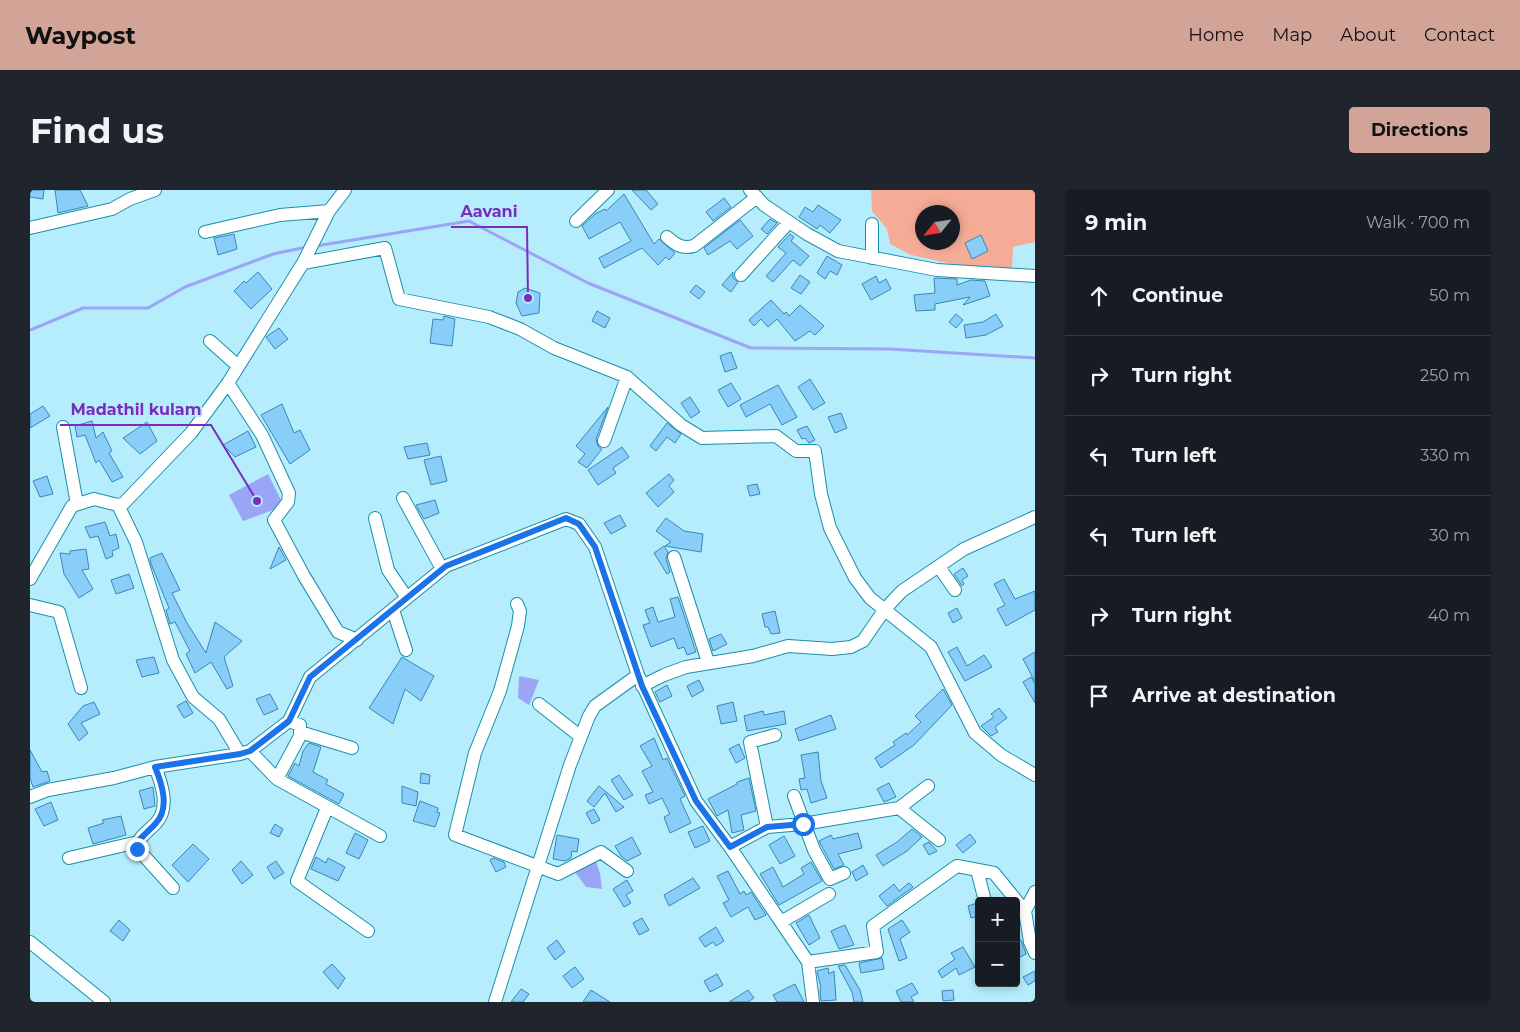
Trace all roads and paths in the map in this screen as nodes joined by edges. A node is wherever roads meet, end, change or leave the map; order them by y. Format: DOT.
graph roads {
  1 [pos="155,190"];
  2 [pos="345,190"];
  3 [pos="608,190"];
  4 [pos="754,194"];
  5 [pos="329,210"];
  6 [pos="576,221"];
  7 [pos="789,222"];
  8 [pos="872,224"];
  9 [pos="30,228"];
  10 [pos="205,232"];
  11 [pos="667,237"];
  12 [pos="872,258"];
  13 [pos="304,261"];
  14 [pos="740,275"];
  15 [pos="1035,276"];
  16 [pos="210,341"];
  17 [pos="238,366"];
  18 [pos="627,378"];
  19 [pos="228,383"];
  20 [pos="63,427"];
  21 [pos="604,441"];
  22 [pos="404,498"];
  23 [pos="77,504"];
  24 [pos="118,505"];
  25 [pos="1035,517"];
  26 [pos="375,518"];
  27 [pos="674,557"];
  28 [pos="939,567"];
  29 [pos="442,569"];
  30 [pos="30,579"];
  31 [pos="955,590"];
  32 [pos="408,598"];
  33 [pos="30,604"];
  34 [pos="885,609"];
  35 [pos="393,610"];
  36 [pos="519,612"];
  37 [pos="357,640"];
  38 [pos="406,650"];
  39 [pos="708,662"];
  40 [pos="640,680"];
  41 [pos="81,688"];
  42 [pos="539,704"];
  43 [pos="289,721"];
  44 [pos="300,732"];
  45 [pos="775,735"];
  46 [pos="581,737"];
  47 [pos="352,748"];
  48 [pos="245,753"];
  49 [pos="155,767"];
  50 [pos="1035,775"];
  51 [pos="277,779"];
  52 [pos="928,786"];
  53 [pos="794,796"];
  54 [pos="30,797"];
  55 [pos="327,808"];
  56 [pos="898,808"];
  57 [pos="803,824"];
  58 [pos="767,827"];
  59 [pos="380,836"];
  60 [pos="939,840"];
  61 [pos="138,842"];
  62 [pos="730,847"];
  63 [pos="69,858"];
  64 [pos="537,865"];
  65 [pos="977,870"];
  66 [pos="627,871"];
  67 [pos="844,873"];
  68 [pos="173,888"];
  69 [pos="1035,892"];
  70 [pos="828,894"];
  71 [pos="985,897"];
  72 [pos="1025,911"];
  73 [pos="781,922"];
  74 [pos="368,931"];
  75 [pos="30,942"];
  76 [pos="1035,953"];
  77 [pos="808,962"];
  78 [pos="104,1002"];
  79 [pos="495,1002"];
  80 [pos="813,1002"];
  1 -- 9 [label="street"];
  2 -- 5 [label="street"];
  3 -- 6 [label="street"];
  4 -- 7 [label="street"];
  4 -- 11 [label="street"];
  5 -- 10 [label="street"];
  5 -- 13 [label="street"];
  7 -- 12 [label="street"];
  7 -- 14 [label="street"];
  8 -- 12 [label="street"];
  12 -- 15 [label="street"];
  13 -- 17 [label="street"];
  13 -- 18 [label="street"];
  16 -- 17 [label="street"];
  17 -- 19 [label="street"];
  18 -- 21 [label="street"];
  18 -- 34 [label="street"];
  19 -- 24 [label="street"];
  19 -- 37 [label="street"];
  20 -- 23 [label="street"];
  22 -- 29 [label="street"];
  23 -- 24 [label="street"];
  23 -- 30 [label="street"];
  24 -- 48 [label="street"];
  25 -- 28 [label="street"];
  26 -- 32 [label="street"];
  27 -- 39 [label="street"];
  28 -- 31 [label="street"];
  28 -- 34 [label="street"];
  29 -- 32 [label="street"];
  29 -- 40 [label="street"];
  32 -- 35 [label="street"];
  33 -- 41 [label="street"];
  34 -- 39 [label="street"];
  34 -- 50 [label="street"];
  35 -- 37 [label="street"];
  35 -- 38 [label="street"];
  36 -- 64 [label="street"];
  37 -- 43 [label="street"];
  39 -- 40 [label="street"];
  40 -- 46 [label="street"];
  40 -- 62 [label="street"];
  42 -- 46 [label="street"];
  43 -- 44 [label="street"];
  43 -- 48 [label="street"];
  44 -- 47 [label="street"];
  44 -- 51 [label="street"];
  45 -- 58 [label="street"];
  46 -- 64 [label="street"];
  48 -- 49 [label="street"];
  48 -- 51 [label="street"];
  49 -- 54 [label="street"];
  49 -- 61 [label="street"];
  51 -- 55 [label="street"];
  52 -- 56 [label="street"];
  53 -- 57 [label="street"];
  55 -- 59 [label="street"];
  55 -- 74 [label="street"];
  56 -- 57 [label="street"];
  56 -- 60 [label="street"];
  57 -- 58 [label="street"];
  57 -- 67 [label="street"];
  58 -- 62 [label="street"];
  61 -- 63 [label="street"];
  61 -- 68 [label="street"];
  62 -- 73 [label="street"];
  64 -- 66 [label="street"];
  64 -- 79 [label="street"];
  65 -- 71 [label="street"];
  65 -- 72 [label="street"];
  65 -- 77 [label="street"];
  69 -- 72 [label="street"];
  70 -- 73 [label="street"];
  72 -- 76 [label="street"];
  73 -- 77 [label="street"];
  75 -- 78 [label="street"];
  77 -- 80 [label="street"];
}
